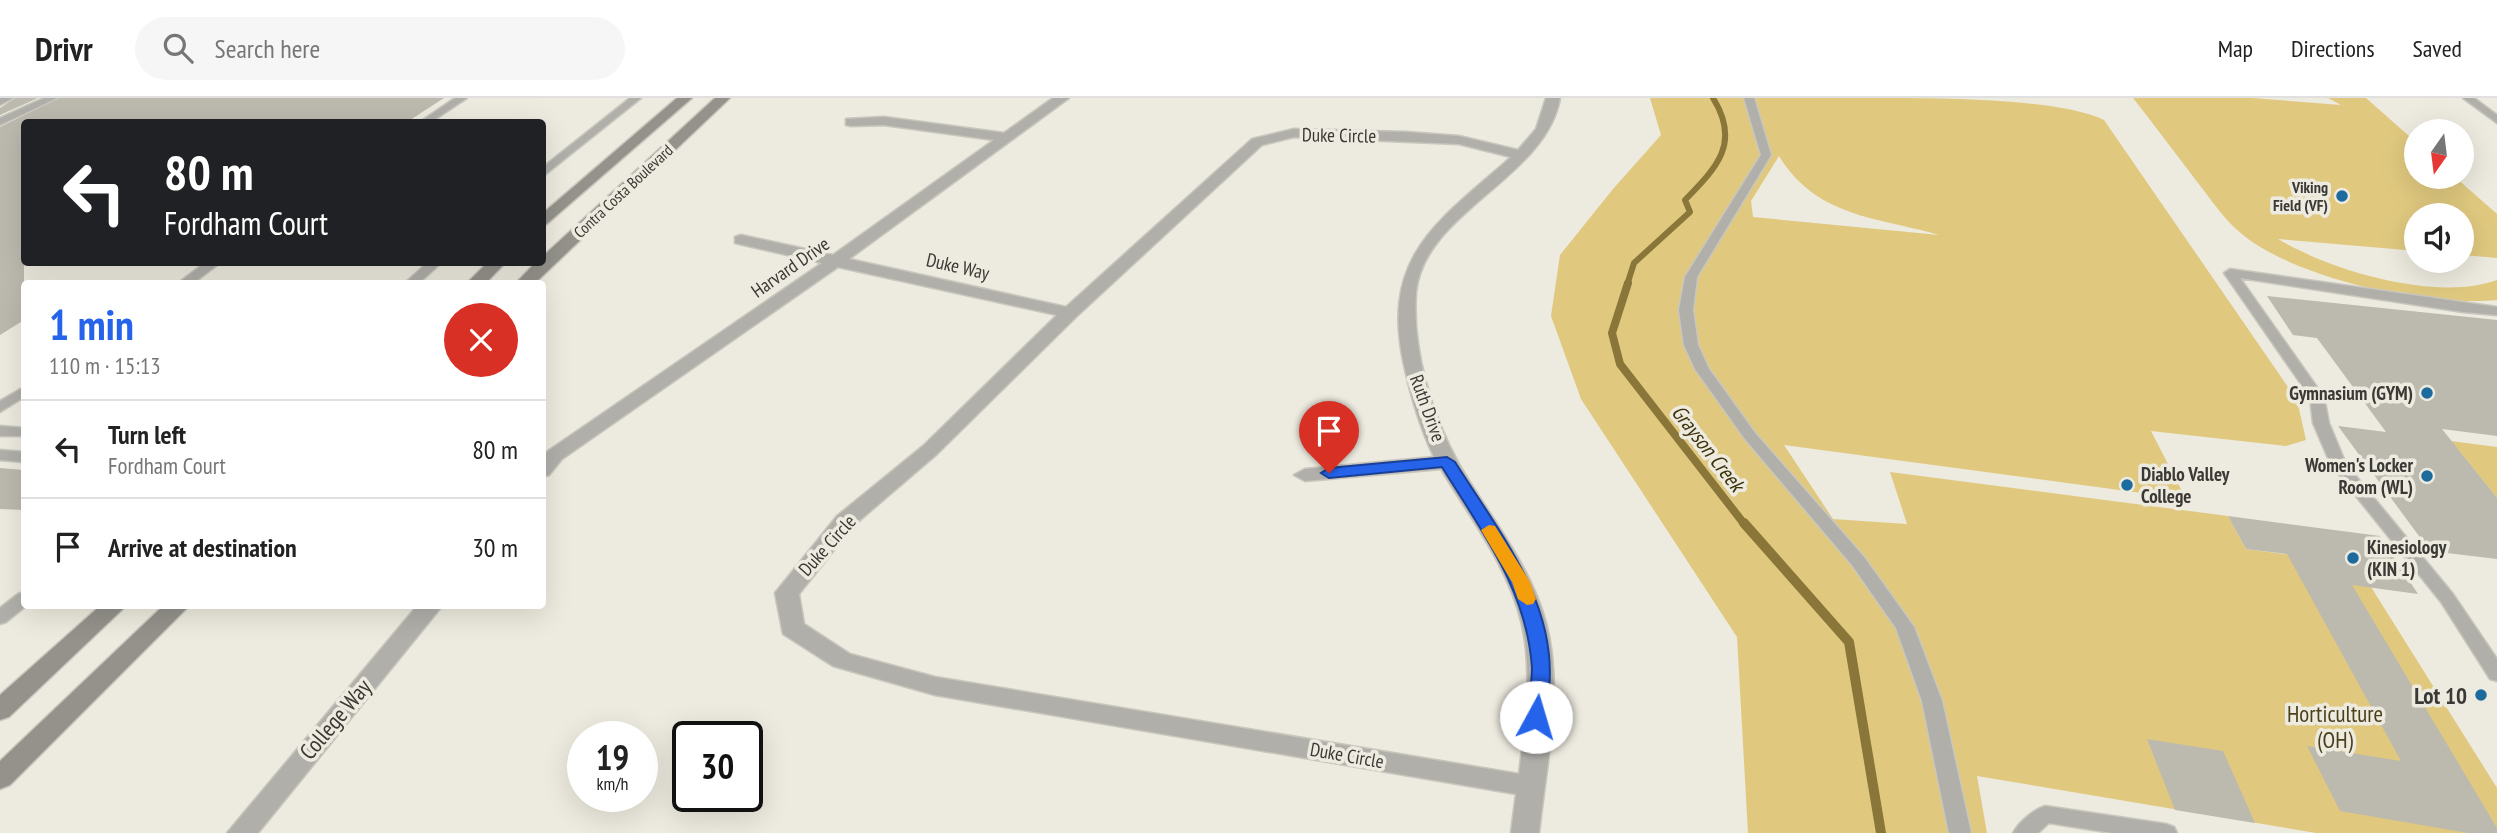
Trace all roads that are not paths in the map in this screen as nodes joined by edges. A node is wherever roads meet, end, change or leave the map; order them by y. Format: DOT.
graph roads {
  1 [pos="8,98"];
  2 [pos="52,98"];
  3 [pos="462,98"];
  4 [pos="636,98"];
  5 [pos="685,98"];
  6 [pos="723,98"];
  7 [pos="1062,98"];
  8 [pos="1553,98"];
  9 [pos="1749,98"];
  10 [pos="2468,98"];
  11 [pos="0,102"];
  12 [pos="430,119"];
  13 [pos="2497,120"];
  14 [pos="0,122"];
  15 [pos="851,122"];
  16 [pos="1007,138"];
  17 [pos="1522,155"];
  18 [pos="546,171"];
  19 [pos="546,220"];
  20 [pos="741,240"];
  21 [pos="837,260"];
  22 [pos="546,263"];
  23 [pos="209,266"];
  24 [pos="431,266"];
  25 [pos="494,266"];
  26 [pos="542,266"];
  27 [pos="189,280"];
  28 [pos="415,280"];
  29 [pos="478,280"];
  30 [pos="527,280"];
  31 [pos="2497,311"];
  32 [pos="1070,313"];
  33 [pos="21,393"];
  34 [pos="0,408"];
  35 [pos="0,431"];
  36 [pos="21,432"];
  37 [pos="0,455"];
  38 [pos="21,457"];
  39 [pos="1447,462"];
  40 [pos="546,466"];
  41 [pos="1305,475"];
  42 [pos="21,600"];
  43 [pos="111,609"];
  44 [pos="174,609"];
  45 [pos="428,609"];
  46 [pos="0,618"];
  47 [pos="2497,674"];
  48 [pos="2,706"];
  49 [pos="0,778"];
  50 [pos="1529,786"];
  51 [pos="241,833"];
  52 [pos="1525,833"];
  53 [pos="1960,833"];
  54 [pos="2024,833"];
  55 [pos="2166,833"];
  1 -- 11 [label="lane"];
  2 -- 14 [label="lane"];
  3 -- 12 [label="lane"];
  4 -- 18 [label="lane"];
  5 -- 19 [label="main road, Contra Costa Boulevard"];
  6 -- 22 [label="main road, Contra Costa Boulevard"];
  7 -- 16 [label="street, Harvard Drive"];
  8 -- 17 [label="street, Ruth Drive"];
  9 -- 53 [label="lane"];
  10 -- 13 [label="lane"];
  15 -- 16 [label="street"];
  16 -- 21 [label="street, Harvard Drive"];
  17 -- 32 [label="street, Duke Circle"];
  17 -- 39 [label="street, Ruth Drive"];
  20 -- 21 [label="street, Duke Way"];
  21 -- 32 [label="street, Duke Way"];
  21 -- 40 [label="street, Harvard Drive"];
  23 -- 27 [label="lane"];
  24 -- 28 [label="lane"];
  25 -- 29 [label="main road"];
  26 -- 30 [label="main road, Contra Costa Boulevard"];
  31 -- 47 [label="lane"];
  32 -- 50 [label="street, Duke Circle"];
  33 -- 34 [label="lane"];
  35 -- 36 [label="lane"];
  37 -- 38 [label="lane"];
  39 -- 41 [label="street"];
  39 -- 50 [label="street, Ruth Drive"];
  42 -- 46 [label="lane"];
  43 -- 48 [label="main road"];
  44 -- 49 [label="main road"];
  45 -- 51 [label="street, College Way"];
  50 -- 52 [label="street, Ruth Drive"];
  54 -- 55 [label="lane"];
}
